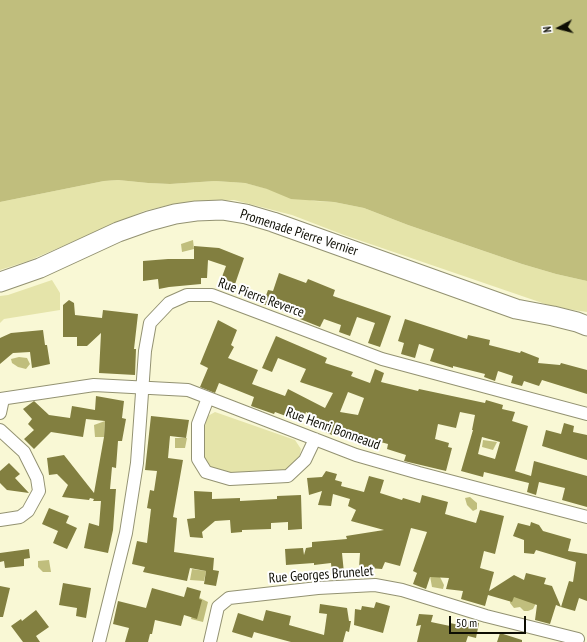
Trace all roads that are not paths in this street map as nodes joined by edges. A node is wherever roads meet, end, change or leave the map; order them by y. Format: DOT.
graph roads {
  1 [pos="0,282"];
  2 [pos="584,323"];
  3 [pos="142,387"];
  4 [pos="208,398"];
  5 [pos="1,399"];
  6 [pos="0,413"];
  7 [pos="587,414"];
  8 [pos="0,430"];
  9 [pos="315,439"];
  10 [pos="587,517"];
  11 [pos="0,520"];
  12 [pos="578,639"];
  13 [pos="99,642"];
  14 [pos="210,642"];
  1 -- 2 [label="main road, Promenade Pierre Vernier"];
  3 -- 4 [label="street, Rue Henri Bonneaud"];
  3 -- 5 [label="street, Rue Henri Bonneaud"];
  3 -- 7 [label="street, Rue Pierre Reverce"];
  3 -- 13 [label="street, Rue Pierre Reverce"];
  4 -- 9 [label="street, Rue Henri Bonneaud"];
  4 -- 9 [label="street"];
  5 -- 6 [label="street"];
  8 -- 11 [label="street"];
  9 -- 10 [label="street, Rue Henri Bonneaud"];
  12 -- 14 [label="street, Rue Georges Brunelet"];
}
